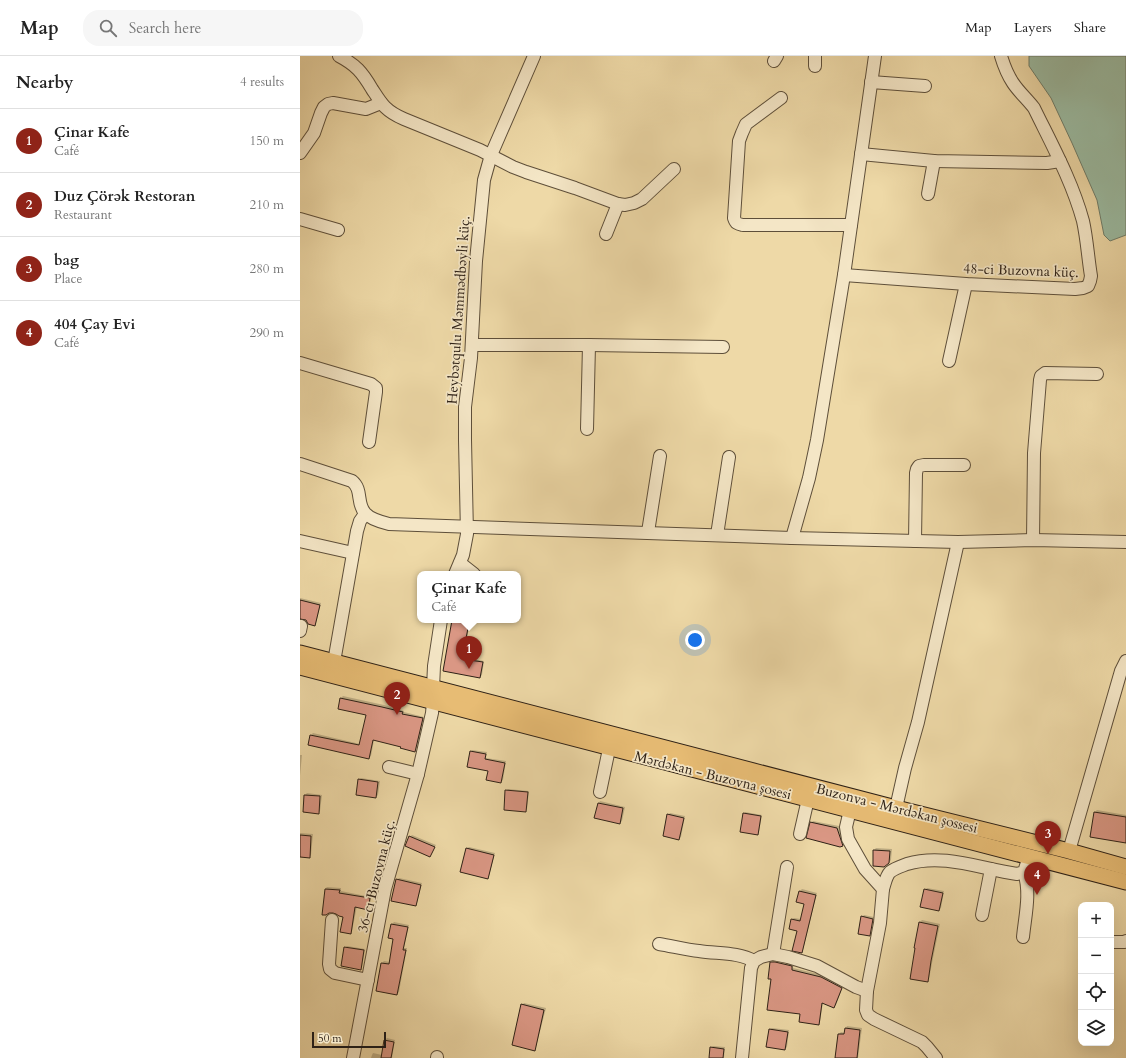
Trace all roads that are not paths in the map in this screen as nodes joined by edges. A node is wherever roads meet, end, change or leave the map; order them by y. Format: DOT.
graph roads {
  1 [pos="339,56"];
  2 [pos="534,56"];
  3 [pos="875,56"];
  4 [pos="1001,56"];
  5 [pos="871,82"];
  6 [pos="925,86"];
  7 [pos="781,98"];
  8 [pos="381,103"];
  9 [pos="300,153"];
  10 [pos="861,154"];
  11 [pos="491,155"];
  12 [pos="934,161"];
  13 [pos="1060,161"];
  14 [pos="674,169"];
  15 [pos="928,194"];
  16 [pos="618,204"];
  17 [pos="300,219"];
  18 [pos="851,225"];
  19 [pos="338,230"];
  20 [pos="606,234"];
  21 [pos="844,275"];
  22 [pos="966,284"];
  23 [pos="589,345"];
  24 [pos="472,346"];
  25 [pos="723,347"];
  26 [pos="950,361"];
  27 [pos="300,363"];
  28 [pos="1097,374"];
  29 [pos="587,429"];
  30 [pos="369,442"];
  31 [pos="660,456"];
  32 [pos="729,457"];
  33 [pos="300,464"];
  34 [pos="964,465"];
  35 [pos="365,514"];
  36 [pos="467,526"];
  37 [pos="648,532"];
  38 [pos="717,535"];
  39 [pos="792,538"];
  40 [pos="1033,540"];
  41 [pos="300,541"];
  42 [pos="915,541"];
  43 [pos="958,542"];
  44 [pos="1126,542"];
  45 [pos="353,553"];
  46 [pos="460,563"];
  47 [pos="456,571"];
  48 [pos="470,571"];
  49 [pos="441,623"];
  50 [pos="300,653"];
  51 [pos="1126,661"];
  52 [pos="334,662"];
  53 [pos="300,667"];
  54 [pos="433,695"];
  55 [pos="609,749"];
  56 [pos="389,766"];
  57 [pos="418,774"];
  58 [pos="600,792"];
  59 [pos="808,799"];
  60 [pos="896,808"];
  61 [pos="850,810"];
  62 [pos="800,834"];
  63 [pos="1070,852"];
  64 [pos="1029,856"];
  65 [pos="787,867"];
  66 [pos="1126,867"];
  67 [pos="991,869"];
  68 [pos="1024,872"];
  69 [pos="1126,882"];
  70 [pos="882,889"];
  71 [pos="982,915"];
  72 [pos="332,920"];
  73 [pos="1023,938"];
  74 [pos="1126,941"];
  75 [pos="1114,942"];
  76 [pos="659,944"];
  77 [pos="773,954"];
  78 [pos="754,961"];
  79 [pos="368,980"];
  80 [pos="867,991"];
  81 [pos="354,1058"];
  82 [pos="742,1058"];
  83 [pos="936,1058"];
  1 -- 8 [label="street"];
  2 -- 11 [label="street, Heybətqulu Məmmədbəyli küç."];
  3 -- 5 [label="street"];
  4 -- 13 [label="street, 48-ci Buzovna küç."];
  5 -- 6 [label="street"];
  5 -- 10 [label="street"];
  7 -- 18 [label="street"];
  8 -- 9 [label="street"];
  8 -- 11 [label="street"];
  10 -- 12 [label="street"];
  10 -- 18 [label="street"];
  11 -- 16 [label="street"];
  11 -- 24 [label="street, Heybətqulu Məmmədbəyli küç."];
  12 -- 13 [label="street"];
  12 -- 15 [label="street"];
  13 -- 22 [label="street, 48-ci Buzovna küç."];
  14 -- 16 [label="street"];
  16 -- 20 [label="street"];
  17 -- 19 [label="street"];
  18 -- 21 [label="street"];
  21 -- 22 [label="street, 48-ci Buzovna küç."];
  21 -- 39 [label="street"];
  22 -- 26 [label="street"];
  23 -- 24 [label="street"];
  23 -- 25 [label="street"];
  23 -- 29 [label="street"];
  24 -- 36 [label="street, Heybətqulu Məmmədbəyli küç."];
  27 -- 30 [label="street"];
  28 -- 40 [label="street"];
  31 -- 37 [label="street"];
  32 -- 38 [label="street"];
  33 -- 35 [label="street"];
  34 -- 42 [label="street"];
  35 -- 36 [label="street"];
  35 -- 45 [label="street"];
  36 -- 37 [label="street"];
  36 -- 46 [label="street, Heybətqulu Məmmədbəyli küç."];
  37 -- 38 [label="street"];
  38 -- 39 [label="street"];
  39 -- 42 [label="street"];
  40 -- 43 [label="street"];
  40 -- 44 [label="street"];
  41 -- 45 [label="street"];
  42 -- 43 [label="street"];
  43 -- 60 [label="street"];
  45 -- 52 [label="street"];
  46 -- 47 [label="street, Heybətqulu Məmmədbəyli küç."];
  46 -- 48 [label="street"];
  49 -- 54 [label="street"];
  50 -- 52 [label="main road, Mərdəkan - Buzovna şosesi"];
  51 -- 63 [label="street"];
  52 -- 54 [label="main road, Mərdəkan - Buzovna şosesi"];
  53 -- 54 [label="main road, Mərdəkan - Buzovna şosesi"];
  54 -- 55 [label="main road, Mərdəkan - Buzovna şosesi"];
  54 -- 57 [label="street, 36-cı Buzovna küç."];
  54 -- 60 [label="main road, Buzonva - Mərdəkan şossesi"];
  55 -- 58 [label="street"];
  55 -- 59 [label="main road, Mərdəkan - Buzovna şosesi"];
  56 -- 57 [label="street"];
  57 -- 79 [label="street, 36-cı Buzovna küç."];
  59 -- 61 [label="main road, Mərdəkan - Buzovna şosesi"];
  59 -- 62 [label="street"];
  60 -- 63 [label="main road, Buzonva - Mərdəkan şossesi"];
  61 -- 64 [label="main road, Mərdəkan - Buzovna şosesi"];
  61 -- 70 [label="street"];
  63 -- 66 [label="main road, Buzonva - Mərdəkan şossesi"];
  64 -- 68 [label="street"];
  64 -- 69 [label="main road, Mərdəkan - Buzovna şosesi"];
  65 -- 77 [label="street"];
  67 -- 68 [label="street"];
  67 -- 70 [label="street"];
  67 -- 71 [label="street"];
  68 -- 73 [label="street"];
  70 -- 80 [label="street"];
  72 -- 79 [label="street"];
  74 -- 75 [label="street"];
  76 -- 78 [label="street"];
  77 -- 78 [label="street"];
  77 -- 80 [label="street"];
  78 -- 82 [label="street"];
  79 -- 81 [label="street, 36-cı Buzovna küç."];
  80 -- 83 [label="street"];
}
